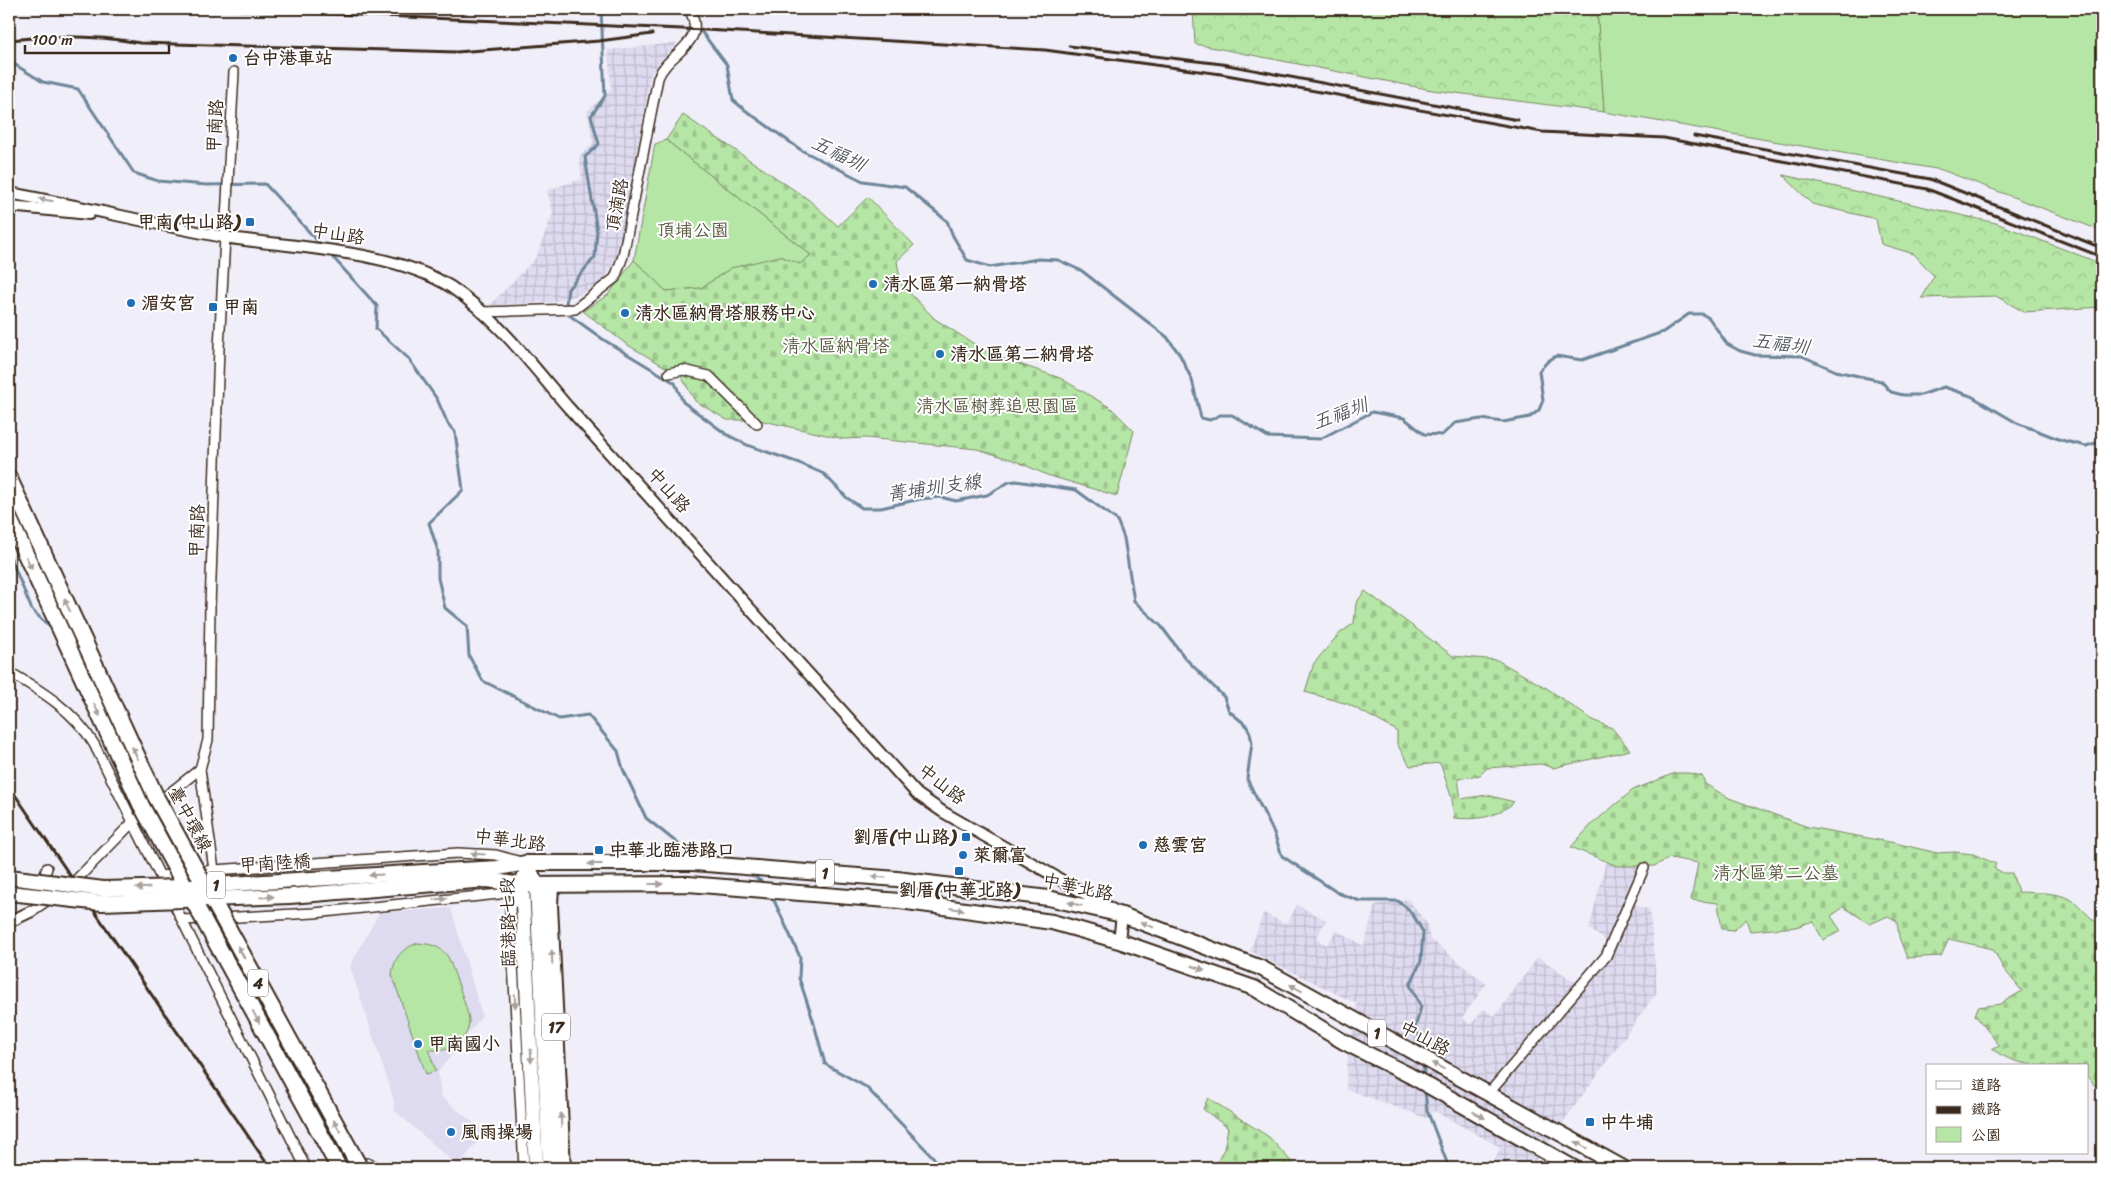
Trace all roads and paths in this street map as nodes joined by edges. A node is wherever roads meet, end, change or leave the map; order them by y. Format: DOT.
graph roads {
  1 [pos="690,9"];
  2 [pos="234,72"];
  3 [pos="9,193"];
  4 [pos="9,206"];
  5 [pos="128,218"];
  6 [pos="226,237"];
  7 [pos="481,312"];
  8 [pos="669,373"];
  9 [pos="757,424"];
  10 [pos="9,478"];
  11 [pos="9,518"];
  12 [pos="9,672"];
  13 [pos="200,770"];
  14 [pos="132,822"];
  15 [pos="526,863"];
  16 [pos="47,868"];
  17 [pos="1644,868"];
  18 [pos="214,870"];
  19 [pos="160,876"];
  20 [pos="9,877"];
  21 [pos="424,878"];
  22 [pos="522,885"];
  23 [pos="544,885"];
  24 [pos="9,893"];
  25 [pos="32,911"];
  26 [pos="1122,915"];
  27 [pos="183,920"];
  28 [pos="9,922"];
  29 [pos="1119,941"];
  30 [pos="1489,1093"];
  31 [pos="306,1168"];
  32 [pos="339,1168"];
  33 [pos="350,1168"];
  34 [pos="360,1168"];
  35 [pos="380,1168"];
  36 [pos="524,1168"];
  37 [pos="536,1168"];
  38 [pos="550,1168"];
  39 [pos="563,1168"];
  40 [pos="1574,1168"];
  41 [pos="1623,1168"];
  1 -- 7 [label="street, 頂湳路"];
  2 -- 6 [label="street, 甲南路"];
  5 -- 3 [label="street, one-way"];
  4 -- 5 [label="street"];
  5 -- 6 [label="street, 中山路"];
  6 -- 7 [label="street, 中山路"];
  6 -- 13 [label="street, 甲南路"];
  7 -- 26 [label="street, 中山路"];
  8 -- 9 [label="street"];
  34 -- 10 [label="highway, 臺中環線 / 4, one-way, bridge"];
  11 -- 32 [label="highway, 臺中環線 / 4, one-way, bridge"];
  12 -- 14 [label="street"];
  13 -- 14 [label="street"];
  13 -- 18 [label="street"];
  14 -- 19 [label="street"];
  14 -- 25 [label="street"];
  15 -- 18 [label="street, 中華北路, one-way"];
  15 -- 21 [label="main road, 1"];
  15 -- 22 [label="main road, 臨港路七段 / 17"];
  15 -- 23 [label="main road, 臨港路七段 / 17"];
  26 -- 15 [label="main road, 中華北路 / 1, one-way"];
  16 -- 25 [label="street"];
  17 -- 30 [label="street"];
  18 -- 19 [label="street, 中華北路"];
  19 -- 27 [label="street"];
  21 -- 20 [label="main road, 甲南陸橋 / 1, one-way, bridge"];
  21 -- 22 [label="main road, 1"];
  24 -- 21 [label="main road, 甲南陸橋 / 1, one-way, bridge"];
  22 -- 23 [label="main road, 1"];
  27 -- 22 [label="street, one-way"];
  22 -- 36 [label="street, one-way"];
  22 -- 37 [label="main road, 臨港路七段 / 17, one-way"];
  23 -- 29 [label="main road, 1, one-way"];
  23 -- 38 [label="main road, 臨港路七段 / 17"];
  39 -- 23 [label="main road, 臨港路七段 / 17, one-way"];
  25 -- 28 [label="street"];
  26 -- 29 [label="street"];
  30 -- 26 [label="main road, 中山路 / 1, one-way"];
  27 -- 31 [label="street"];
  29 -- 40 [label="main road, 1, one-way"];
  41 -- 30 [label="main road, 中山路 / 1, one-way"];
  33 -- 35 [label="street"];
}
